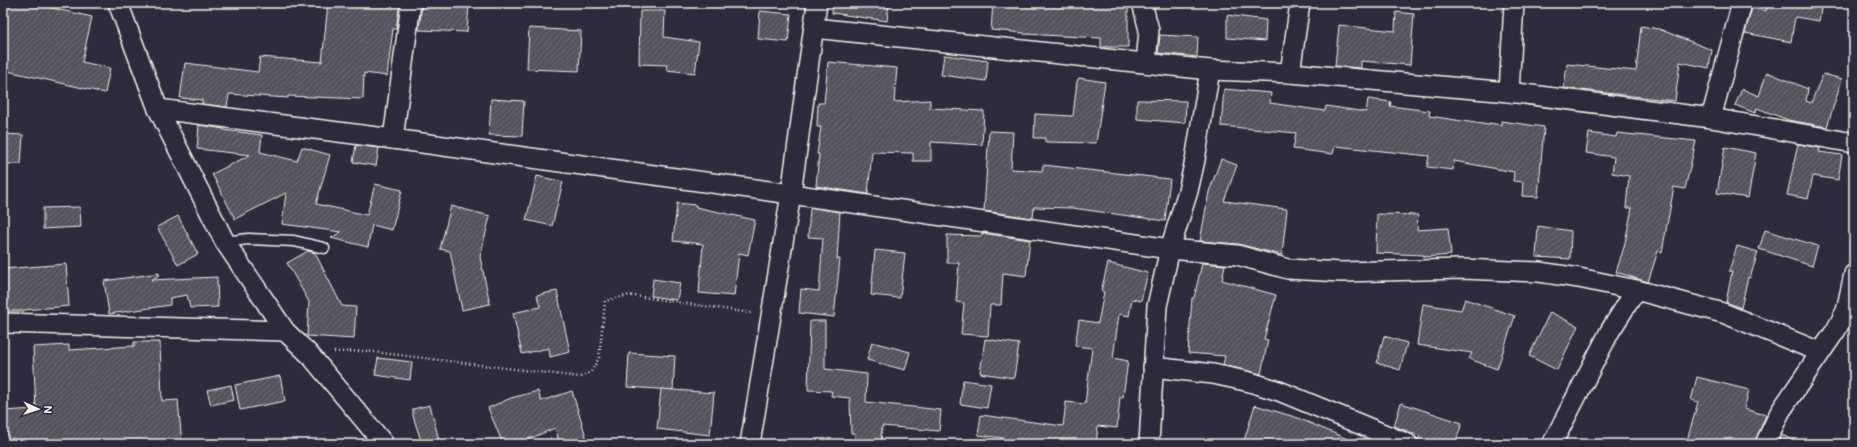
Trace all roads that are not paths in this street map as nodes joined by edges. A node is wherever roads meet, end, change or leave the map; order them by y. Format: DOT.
graph roads {
  1 [pos="118,3"];
  2 [pos="411,3"];
  3 [pos="817,3"];
  4 [pos="1142,3"];
  5 [pos="1300,3"];
  6 [pos="1514,3"];
  7 [pos="1742,3"];
  8 [pos="814,28"];
  9 [pos="1146,63"];
  10 [pos="1210,70"];
  11 [pos="1290,73"];
  12 [pos="1509,92"];
  13 [pos="158,109"];
  14 [pos="1711,118"];
  15 [pos="1852,137"];
  16 [pos="393,139"];
  17 [pos="791,194"];
  18 [pos="225,242"];
  19 [pos="324,248"];
  20 [pos="1170,249"];
  21 [pos="1854,274"];
  22 [pos="1636,290"];
  23 [pos="3,323"];
  24 [pos="284,331"];
  25 [pos="1820,352"];
  26 [pos="1153,367"];
  27 [pos="384,444"];
  28 [pos="750,444"];
  29 [pos="1149,444"];
  30 [pos="1408,444"];
  31 [pos="1552,444"];
  32 [pos="1765,444"];
  1 -- 13 [label="street"];
  2 -- 16 [label="street"];
  3 -- 8 [label="street"];
  4 -- 9 [label="street"];
  5 -- 11 [label="street"];
  6 -- 12 [label="street"];
  7 -- 14 [label="street"];
  8 -- 9 [label="street"];
  8 -- 17 [label="street"];
  9 -- 10 [label="street"];
  10 -- 11 [label="street"];
  10 -- 20 [label="street"];
  11 -- 12 [label="street"];
  12 -- 14 [label="street"];
  13 -- 16 [label="street"];
  13 -- 18 [label="street"];
  14 -- 15 [label="street"];
  16 -- 17 [label="street"];
  17 -- 20 [label="street"];
  17 -- 28 [label="street"];
  18 -- 19 [label="lane"];
  18 -- 24 [label="street"];
  20 -- 22 [label="street"];
  20 -- 26 [label="street"];
  21 -- 25 [label="street"];
  22 -- 25 [label="street"];
  22 -- 31 [label="street"];
  23 -- 24 [label="street"];
  24 -- 27 [label="street"];
  25 -- 32 [label="street"];
  26 -- 29 [label="street"];
  26 -- 30 [label="street"];
}
